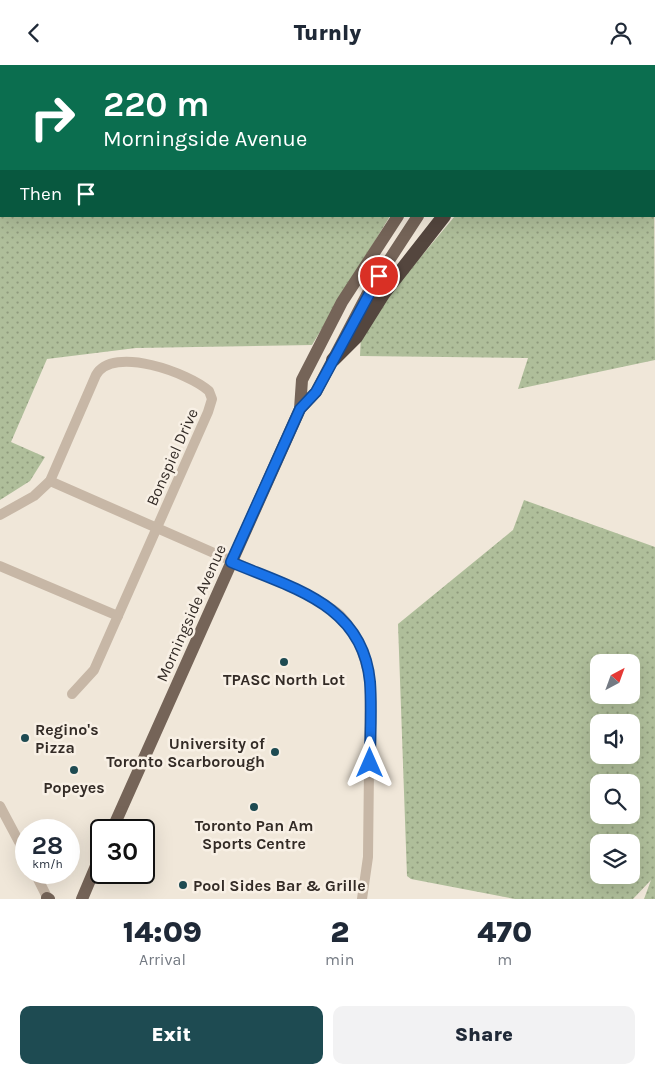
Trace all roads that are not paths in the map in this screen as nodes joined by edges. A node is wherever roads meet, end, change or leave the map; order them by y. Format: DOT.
graph roads {
  1 [pos="397,217"];
  2 [pos="417,217"];
  3 [pos="443,217"];
  4 [pos="333,360"];
  5 [pos="300,409"];
  6 [pos="50,481"];
  7 [pos="0,515"];
  8 [pos="156,529"];
  9 [pos="231,562"];
  10 [pos="0,566"];
  11 [pos="118,616"];
  12 [pos="72,694"];
  13 [pos="0,805"];
  14 [pos="117,819"];
  15 [pos="15,834"];
  16 [pos="90,877"];
  17 [pos="40,884"];
  18 [pos="80,897"];
  19 [pos="48,899"];
  20 [pos="362,899"];
  1 -- 5 [label="main road, Morningside Avenue"];
  2 -- 4 [label="main road, Morningside Avenue"];
  3 -- 4 [label="highway"];
  4 -- 5 [label="main road, Morningside Avenue"];
  5 -- 9 [label="main road, Morningside Avenue"];
  6 -- 7 [label="street, Bonspiel Drive"];
  6 -- 8 [label="street"];
  6 -- 8 [label="street, Bonspiel Drive"];
  8 -- 9 [label="street"];
  8 -- 11 [label="street, Bonspiel Drive"];
  9 -- 14 [label="main road, Morningside Avenue"];
  9 -- 20 [label="street"];
  10 -- 11 [label="street"];
  11 -- 12 [label="street, Bonspiel Drive"];
  13 -- 15 [label="street"];
  16 -- 18 [label="main road"];
  17 -- 19 [label="street"];
}
